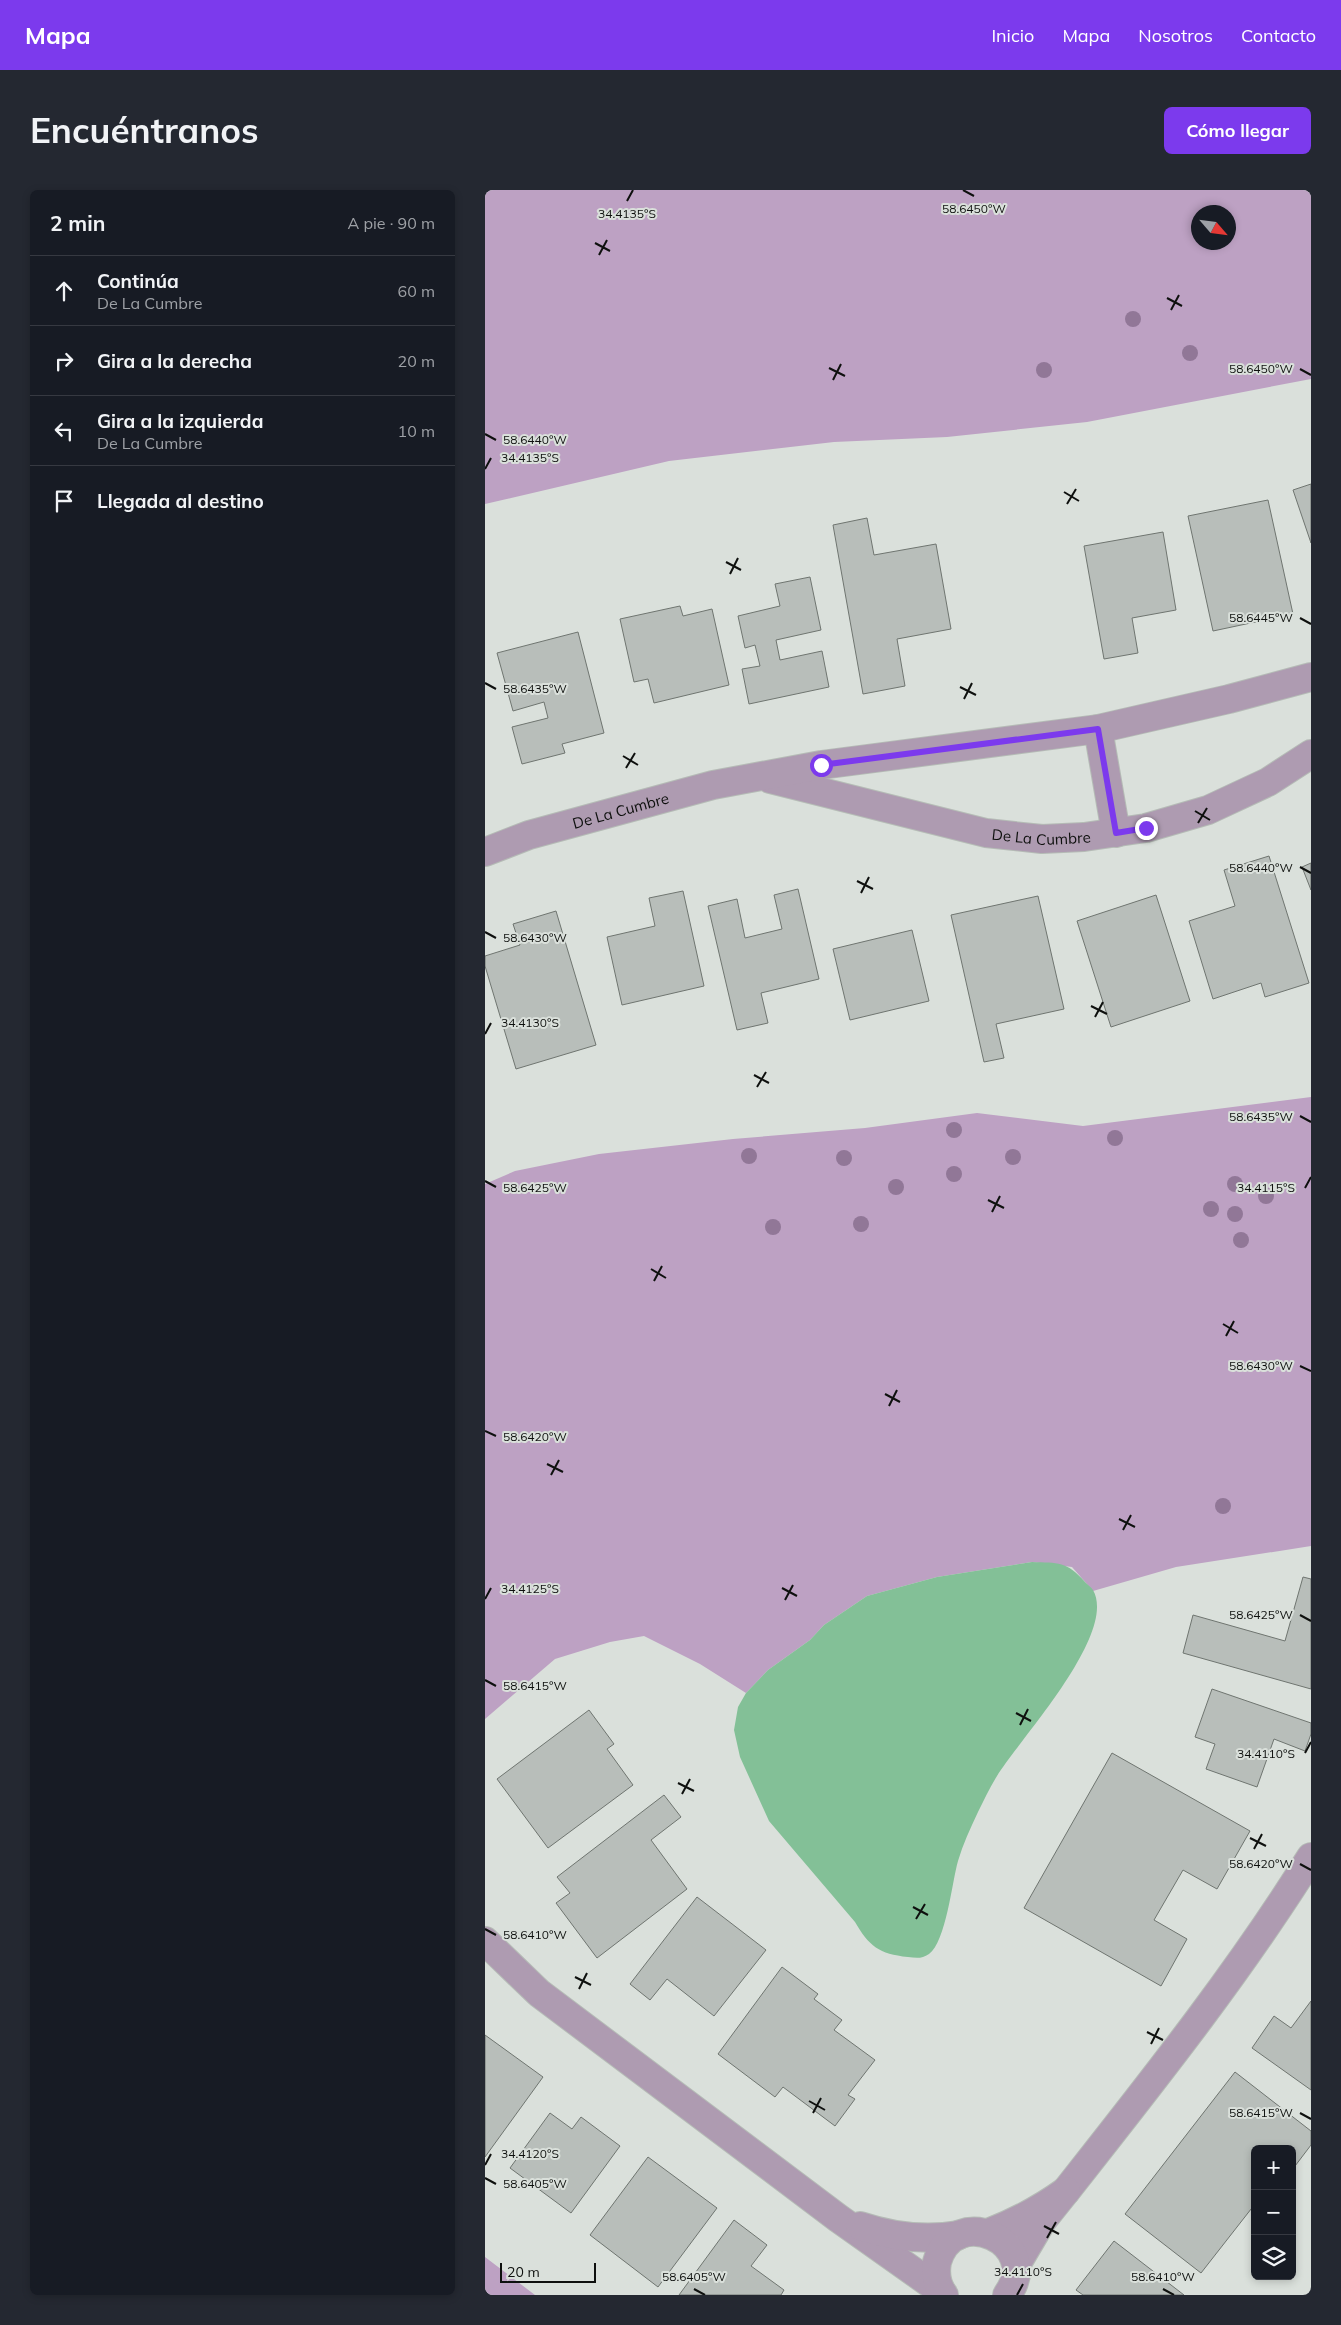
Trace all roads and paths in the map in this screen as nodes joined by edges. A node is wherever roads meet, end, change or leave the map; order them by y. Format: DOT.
graph roads {
  1 [pos="1311,677"];
  2 [pos="1098,729"];
  3 [pos="1311,754"];
  4 [pos="759,777"];
  5 [pos="1116,833"];
  6 [pos="485,852"];
  7 [pos="1311,1857"];
  8 [pos="485,1941"];
  9 [pos="1066,2191"];
  10 [pos="838,2218"];
  11 [pos="987,2233"];
  12 [pos="959,2235"];
  13 [pos="1013,2284"];
  14 [pos="943,2293"];
  1 -- 2 [label="street, De La Cumbre"];
  2 -- 4 [label="street, De La Cumbre"];
  2 -- 5 [label="street"];
  3 -- 5 [label="street, De La Cumbre"];
  4 -- 5 [label="street, De La Cumbre"];
  4 -- 6 [label="street, De La Cumbre"];
  7 -- 9 [label="street"];
  8 -- 10 [label="street"];
  9 -- 11 [label="street"];
  9 -- 13 [label="street"];
  10 -- 12 [label="street"];
  10 -- 14 [label="street"];
  11 -- 12 [label="street"];
  11 -- 13 [label="street"];
  12 -- 14 [label="street"];
}
